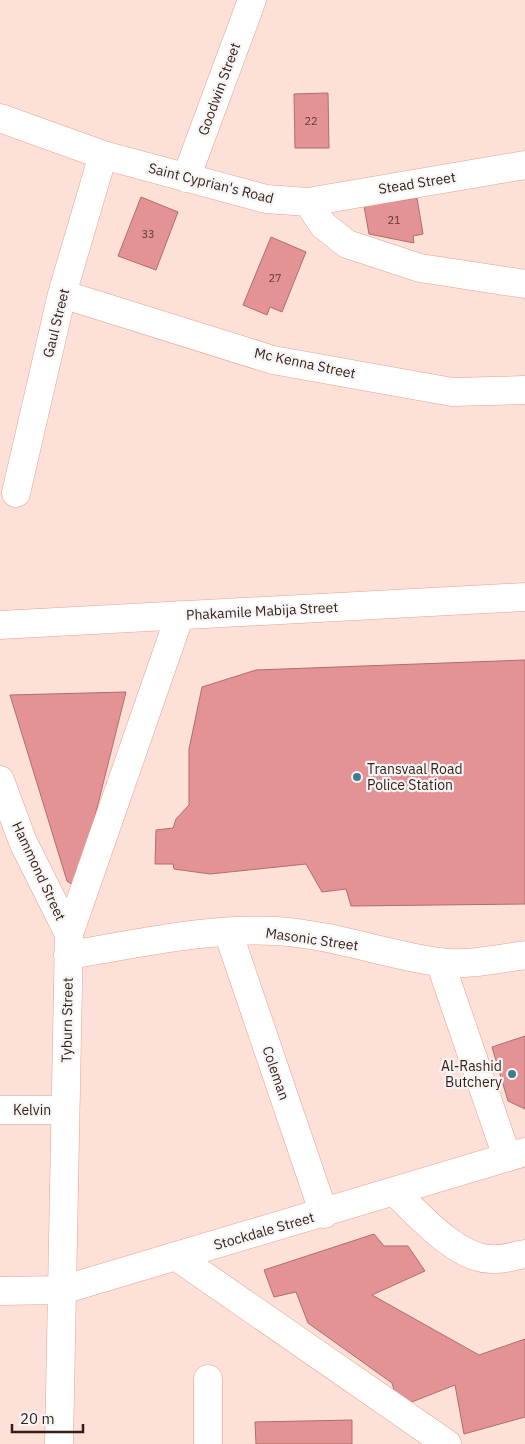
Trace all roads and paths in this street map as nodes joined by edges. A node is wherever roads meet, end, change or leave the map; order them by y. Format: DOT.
graph roads {
  1 [pos="252,0"];
  2 [pos="0,118"];
  3 [pos="103,155"];
  4 [pos="525,165"];
  5 [pos="186,178"];
  6 [pos="308,202"];
  7 [pos="525,284"];
  8 [pos="62,294"];
  9 [pos="525,390"];
  10 [pos="16,493"];
  11 [pos="525,597"];
  12 [pos="180,616"];
  13 [pos="0,626"];
  14 [pos="0,780"];
  15 [pos="228,932"];
  16 [pos="69,944"];
  17 [pos="525,955"];
  18 [pos="440,962"];
  19 [pos="0,1110"];
  20 [pos="64,1110"];
  21 [pos="516,1155"];
  22 [pos="395,1192"];
  23 [pos="324,1214"];
  24 [pos="525,1254"];
  25 [pos="177,1257"];
  26 [pos="62,1290"];
  27 [pos="0,1291"];
  28 [pos="208,1379"];
  29 [pos="59,1444"];
  30 [pos="208,1444"];
  31 [pos="447,1444"];
  1 -- 5 [label="street, Goodwin Street"];
  2 -- 3 [label="street, Saint Cyprian's Road"];
  3 -- 5 [label="street, Saint Cyprian's Road"];
  3 -- 8 [label="street, Gaul Street"];
  4 -- 6 [label="street, Stead Street"];
  5 -- 6 [label="street, Saint Cyprian's Road"];
  6 -- 7 [label="street"];
  8 -- 9 [label="street, Mc Kenna Street"];
  8 -- 10 [label="street, Gaul Street"];
  11 -- 12 [label="street, Phakamile Mabija Street"];
  12 -- 13 [label="street, Phakamile Mabija Street"];
  12 -- 16 [label="street, Tyburn Street"];
  14 -- 16 [label="street, Hammond Street"];
  15 -- 16 [label="street, Masonic Street"];
  15 -- 18 [label="street, Masonic Street"];
  15 -- 23 [label="street, Coleman"];
  16 -- 20 [label="street, Tyburn Street"];
  17 -- 18 [label="street, Masonic Street"];
  18 -- 21 [label="street"];
  19 -- 20 [label="street, Kelvin"];
  20 -- 26 [label="street, Tyburn Street"];
  21 -- 22 [label="street, Stockdale Street"];
  22 -- 23 [label="street, Stockdale Street"];
  22 -- 24 [label="street"];
  23 -- 25 [label="street, Stockdale Street"];
  25 -- 26 [label="street, Stockdale Street"];
  25 -- 31 [label="street"];
  26 -- 27 [label="street, Stockdale Street"];
  26 -- 29 [label="street, Tyburn Street"];
  28 -- 30 [label="street"];
}
